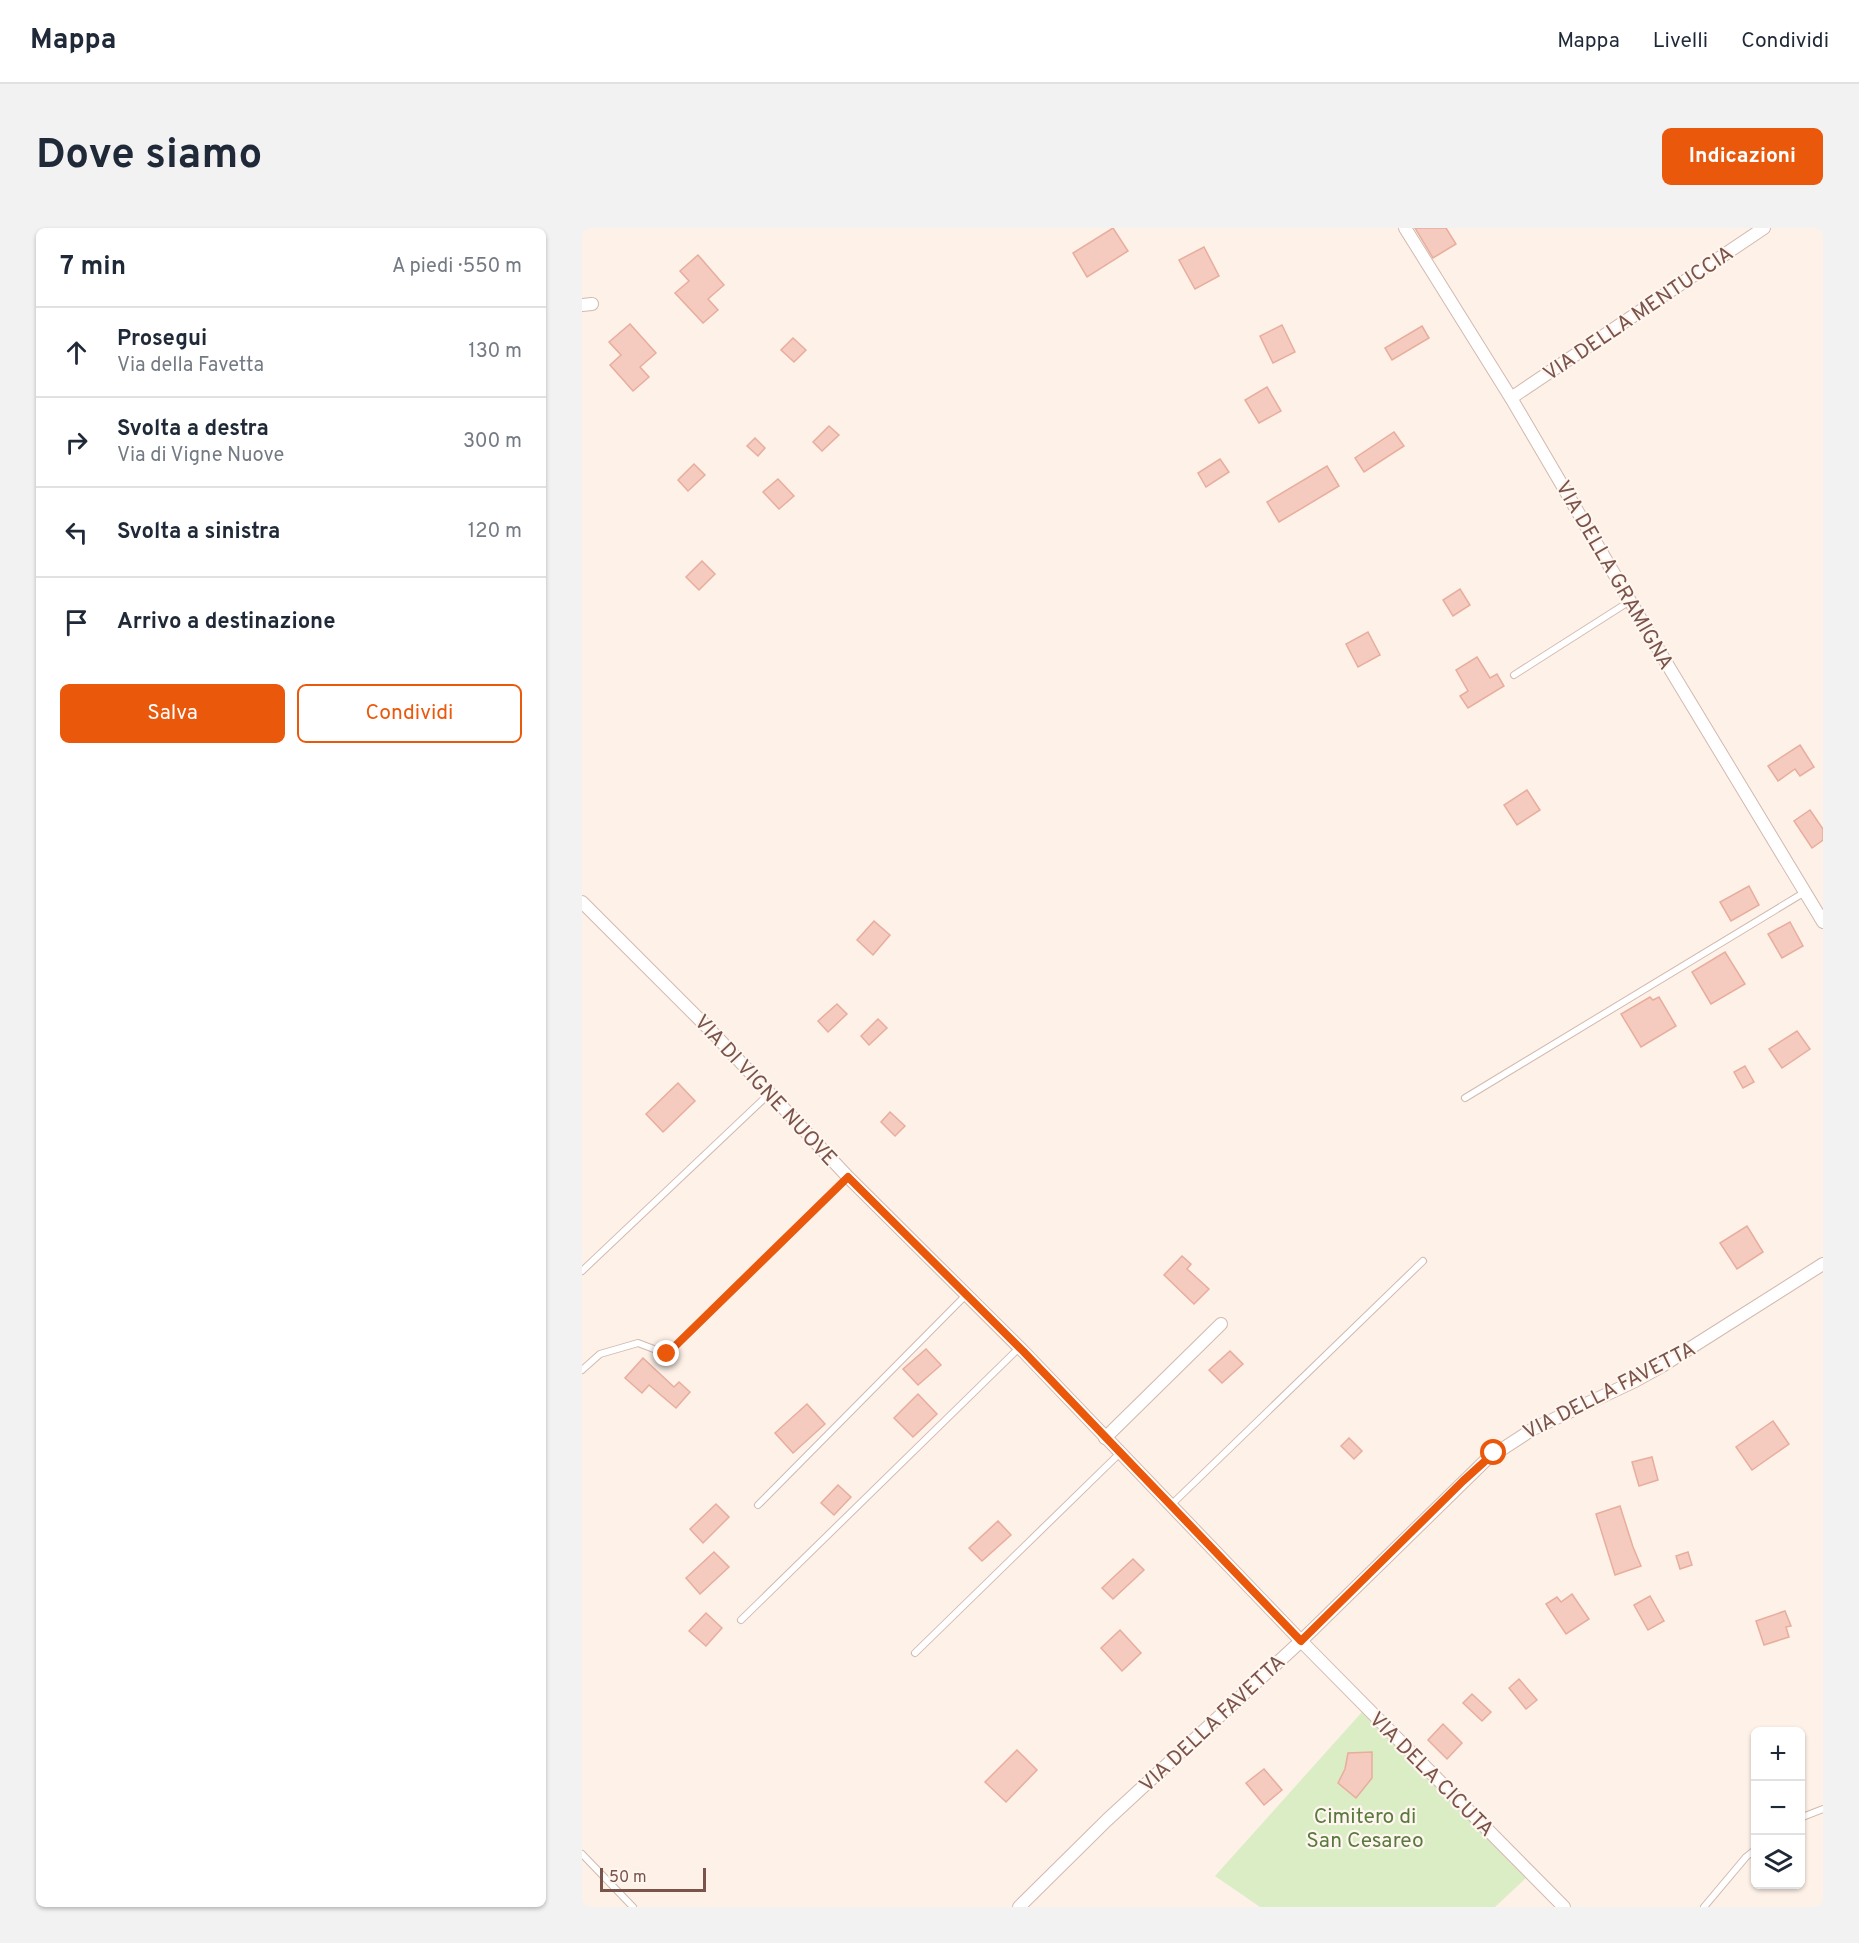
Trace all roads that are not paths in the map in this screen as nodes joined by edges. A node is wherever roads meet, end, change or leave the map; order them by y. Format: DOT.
graph roads {
  1 [pos="1405,228"];
  2 [pos="1764,228"];
  3 [pos="1511,398"];
  4 [pos="1630,601"];
  5 [pos="1514,675"];
  6 [pos="1805,892"];
  7 [pos="582,902"];
  8 [pos="1823,922"];
  9 [pos="770,1093"];
  10 [pos="1465,1098"];
  11 [pos="848,1177"];
  12 [pos="1423,1260"];
  13 [pos="1823,1264"];
  14 [pos="582,1271"];
  15 [pos="966,1295"];
  16 [pos="1221,1324"];
  17 [pos="1019,1347"];
  18 [pos="582,1370"];
  19 [pos="1106,1437"];
  20 [pos="1120,1453"];
  21 [pos="758,1505"];
  22 [pos="1170,1505"];
  23 [pos="741,1620"];
  24 [pos="1301,1641"];
  25 [pos="915,1653"];
  26 [pos="1823,1809"];
  27 [pos="1805,1816"];
  28 [pos="1751,1853"];
  29 [pos="582,1854"];
  30 [pos="633,1907"];
  31 [pos="1019,1907"];
  32 [pos="1564,1907"];
  33 [pos="1704,1907"];
  1 -- 3 [label="street, VIA DELLA GRAMIGNA"];
  2 -- 3 [label="street, VIA DELLA MENTUCCIA"];
  3 -- 4 [label="street, VIA DELLA GRAMIGNA"];
  4 -- 5 [label="lane"];
  4 -- 6 [label="street, VIA DELLA GRAMIGNA"];
  6 -- 8 [label="street, VIA DELLA GRAMIGNA"];
  6 -- 10 [label="lane"];
  7 -- 9 [label="street, VIA DI VIGNE NUOVE"];
  9 -- 11 [label="street, VIA DI VIGNE NUOVE"];
  9 -- 14 [label="lane"];
  11 -- 15 [label="street, VIA DI VIGNE NUOVE"];
  11 -- 18 [label="lane"];
  12 -- 22 [label="lane"];
  13 -- 24 [label="street, VIA DELLA FAVETTA"];
  15 -- 17 [label="street, VIA DI VIGNE NUOVE"];
  15 -- 21 [label="lane"];
  16 -- 19 [label="street"];
  17 -- 19 [label="street, VIA DI VIGNE NUOVE"];
  17 -- 23 [label="lane"];
  19 -- 20 [label="street, VIA DI VIGNE NUOVE"];
  20 -- 22 [label="street, VIA DI VIGNE NUOVE"];
  20 -- 25 [label="lane"];
  22 -- 24 [label="street, VIA DI VIGNE NUOVE"];
  24 -- 31 [label="street, VIA DELLA FAVETTA"];
  24 -- 32 [label="street, VIA DELA CICUTA"];
  26 -- 27 [label="lane"];
  28 -- 33 [label="lane"];
  29 -- 30 [label="lane"];
}
